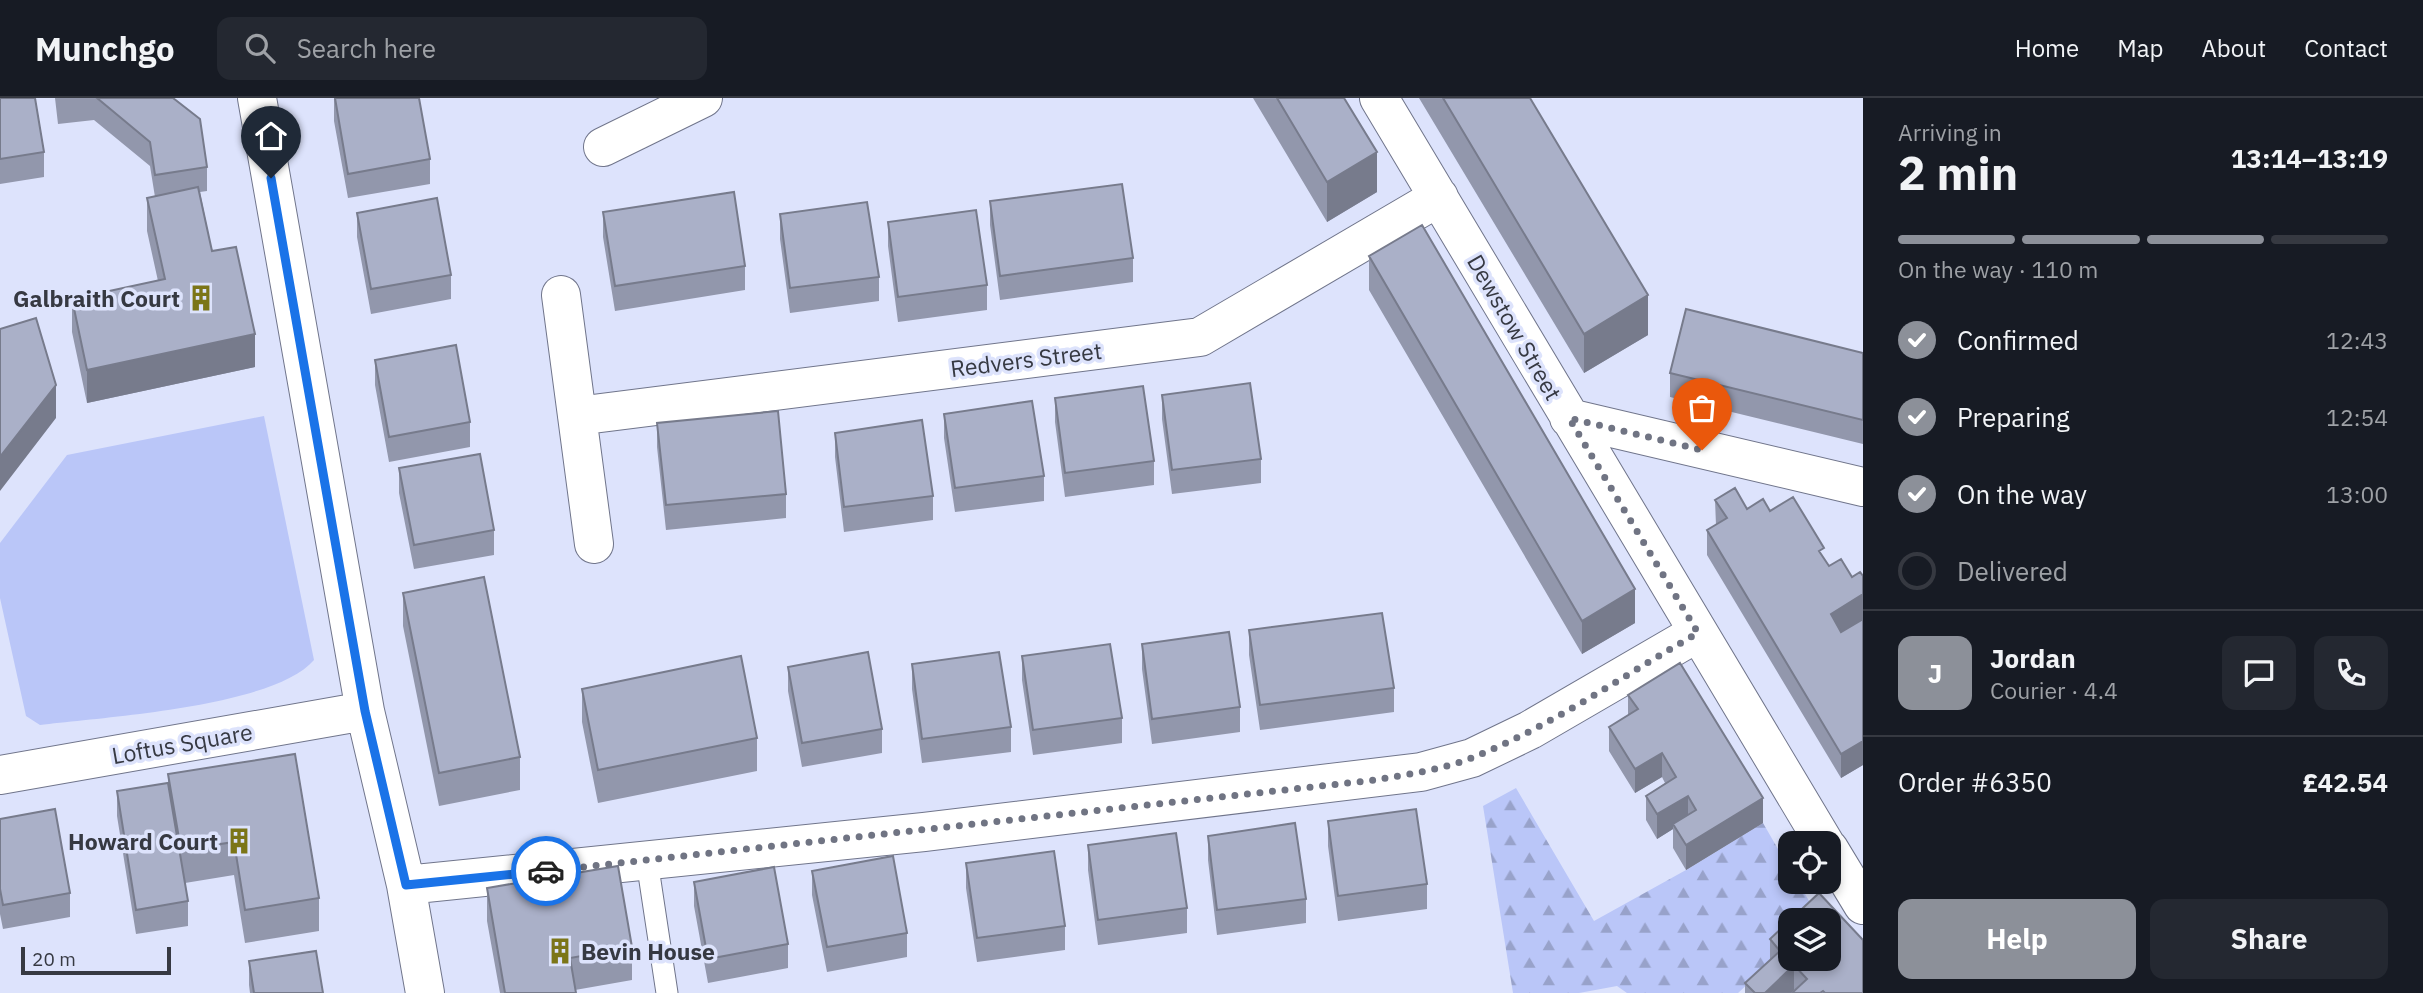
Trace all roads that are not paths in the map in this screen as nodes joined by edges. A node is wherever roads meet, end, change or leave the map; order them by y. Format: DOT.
graph roads {
  1 [pos="257,98"];
  2 [pos="703,98"];
  3 [pos="1379,98"];
  4 [pos="603,147"];
  5 [pos="1439,197"];
  6 [pos="561,295"];
  7 [pos="577,416"];
  8 [pos="1569,418"];
  9 [pos="1863,487"];
  10 [pos="594,544"];
  11 [pos="1698,633"];
  12 [pos="365,711"];
  13 [pos="0,775"];
  14 [pos="1817,831"];
  15 [pos="647,861"];
  16 [pos="1841,869"];
  17 [pos="406,885"];
  18 [pos="1863,905"];
  19 [pos="425,993"];
  20 [pos="667,993"];
  1 -- 12 [label="street"];
  2 -- 4 [label="street"];
  3 -- 5 [label="street, Dewstow Street"];
  5 -- 7 [label="street, Redvers Street"];
  5 -- 8 [label="street, Dewstow Street"];
  6 -- 7 [label="street"];
  7 -- 10 [label="street"];
  8 -- 9 [label="street"];
  8 -- 11 [label="street, Dewstow Street"];
  11 -- 14 [label="street, Dewstow Street"];
  11 -- 15 [label="street"];
  12 -- 13 [label="street, Loftus Square"];
  12 -- 17 [label="street"];
  15 -- 17 [label="street"];
  15 -- 20 [label="lane"];
  16 -- 18 [label="street"];
  17 -- 19 [label="street"];
}
